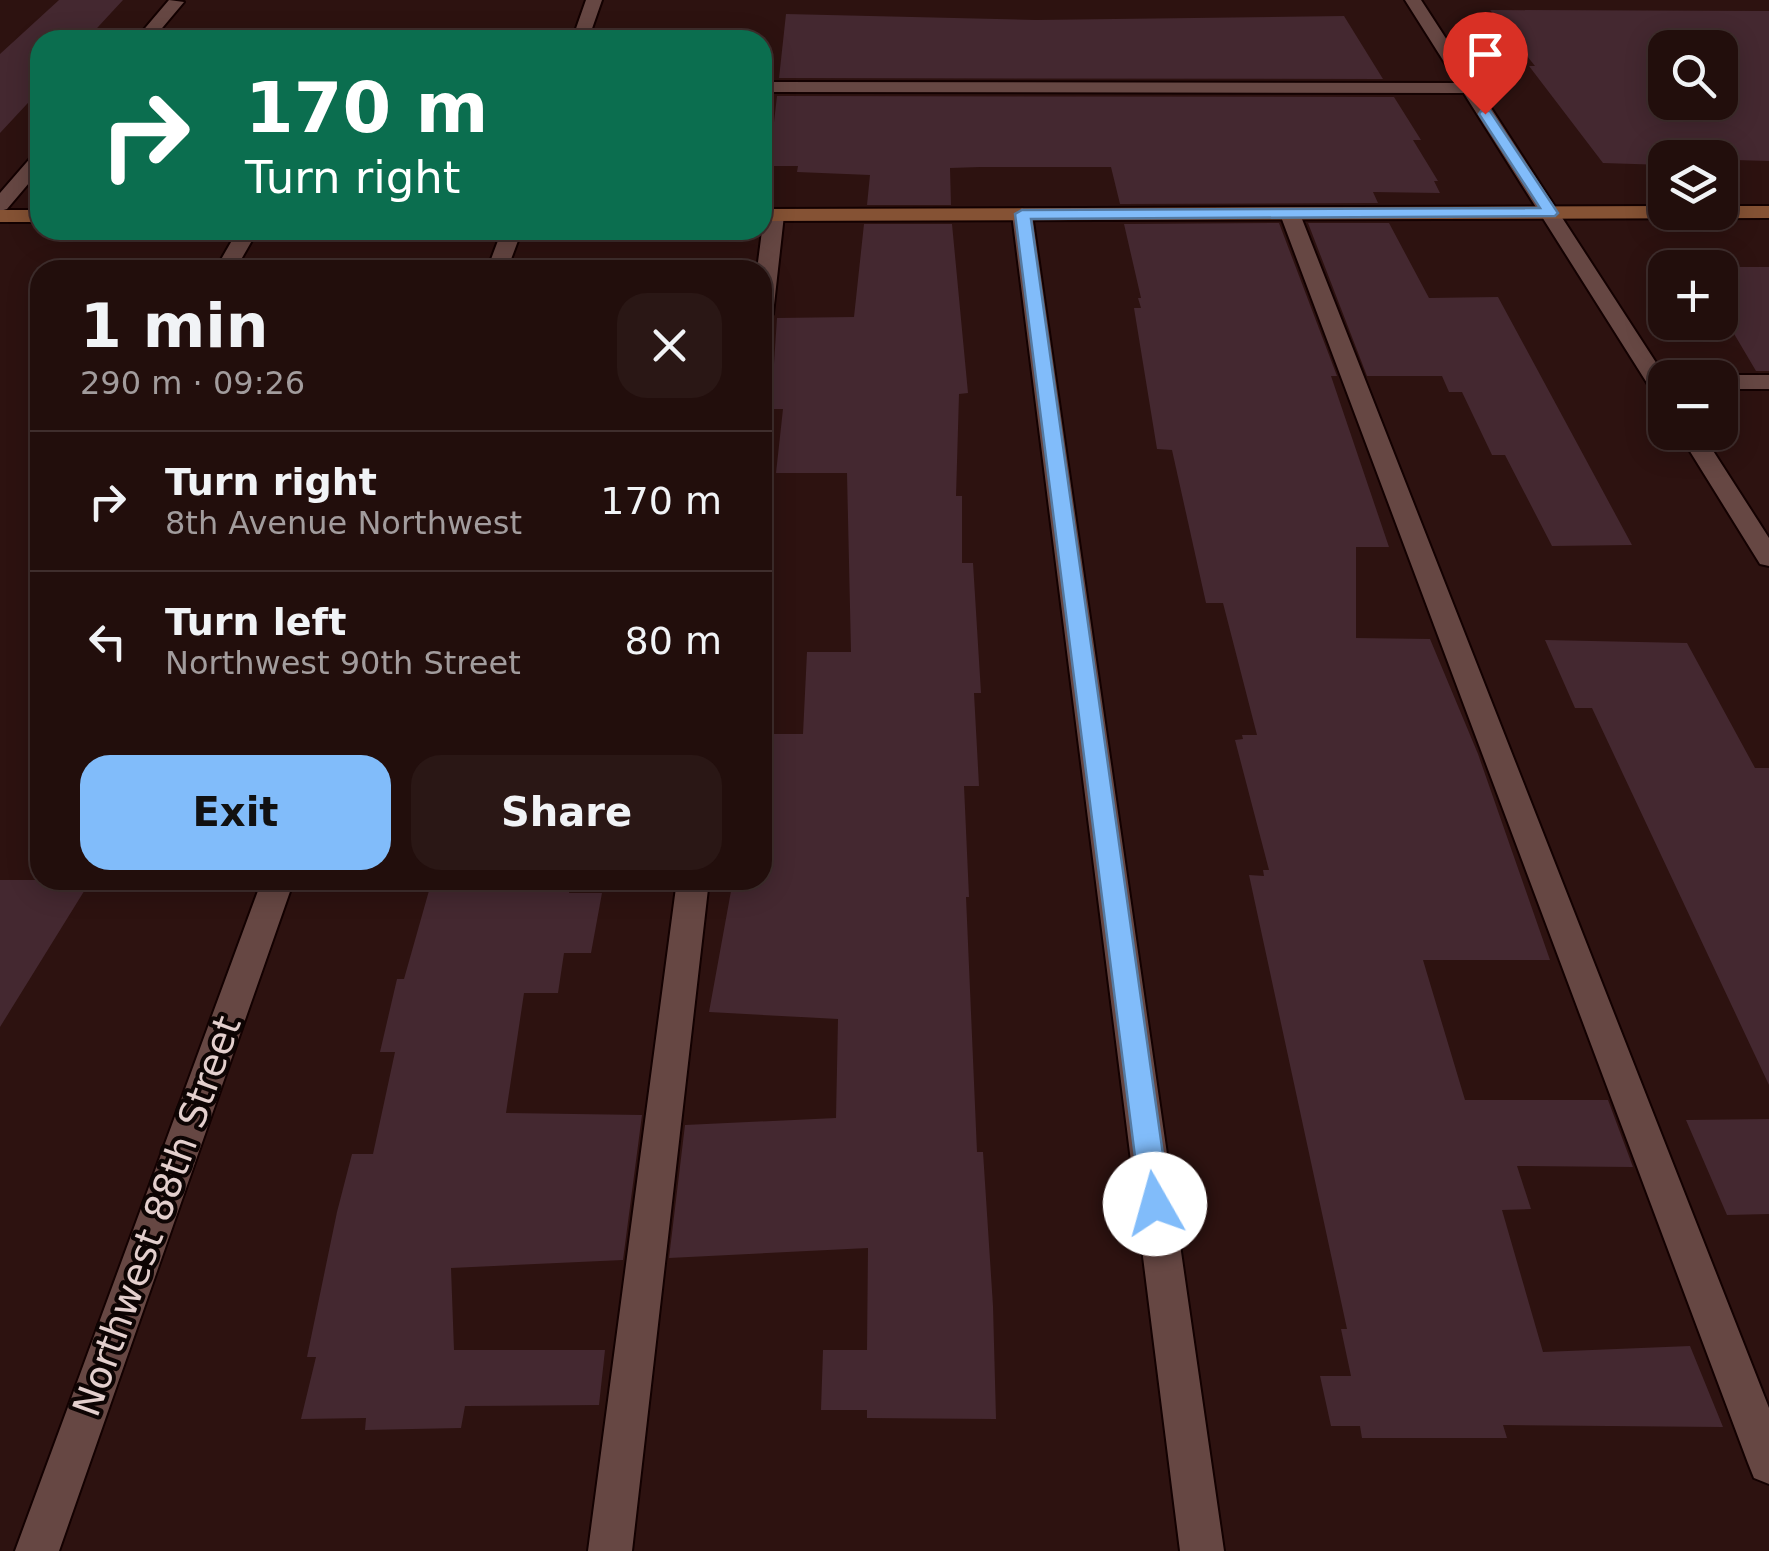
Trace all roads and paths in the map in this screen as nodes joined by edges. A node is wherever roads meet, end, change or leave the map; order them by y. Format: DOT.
graph roads {
  1 [pos="594,0"];
  2 [pos="1413,0"];
  3 [pos="176,1"];
  4 [pos="152,30"];
  5 [pos="584,30"];
  6 [pos="772,87"];
  7 [pos="1468,88"];
  8 [pos="30,170"];
  9 [pos="0,205"];
  10 [pos="1769,212"];
  11 [pos="1550,213"];
  12 [pos="1022,214"];
  13 [pos="1290,214"];
  14 [pos="772,215"];
  15 [pos="0,216"];
  16 [pos="30,216"];
  17 [pos="1648,363"];
  18 [pos="1738,382"];
  19 [pos="1769,382"];
  20 [pos="1701,450"];
  21 [pos="1769,558"];
  22 [pos="274,890"];
  23 [pos="691,890"];
  24 [pos="1769,1464"];
  25 [pos="37,1551"];
  26 [pos="610,1551"];
  27 [pos="1202,1551"];
  1 -- 5 [label="street"];
  2 -- 7 [label="street"];
  3 -- 4 [label="street"];
  6 -- 7 [label="street"];
  7 -- 11 [label="street"];
  8 -- 9 [label="street"];
  10 -- 11 [label="street"];
  11 -- 13 [label="street"];
  11 -- 17 [label="street"];
  12 -- 13 [label="street"];
  12 -- 14 [label="street"];
  12 -- 27 [label="street"];
  13 -- 24 [label="street"];
  15 -- 16 [label="street"];
  18 -- 19 [label="street"];
  20 -- 21 [label="street"];
  22 -- 25 [label="street, Northwest 88th Street"];
  23 -- 26 [label="street"];
}
